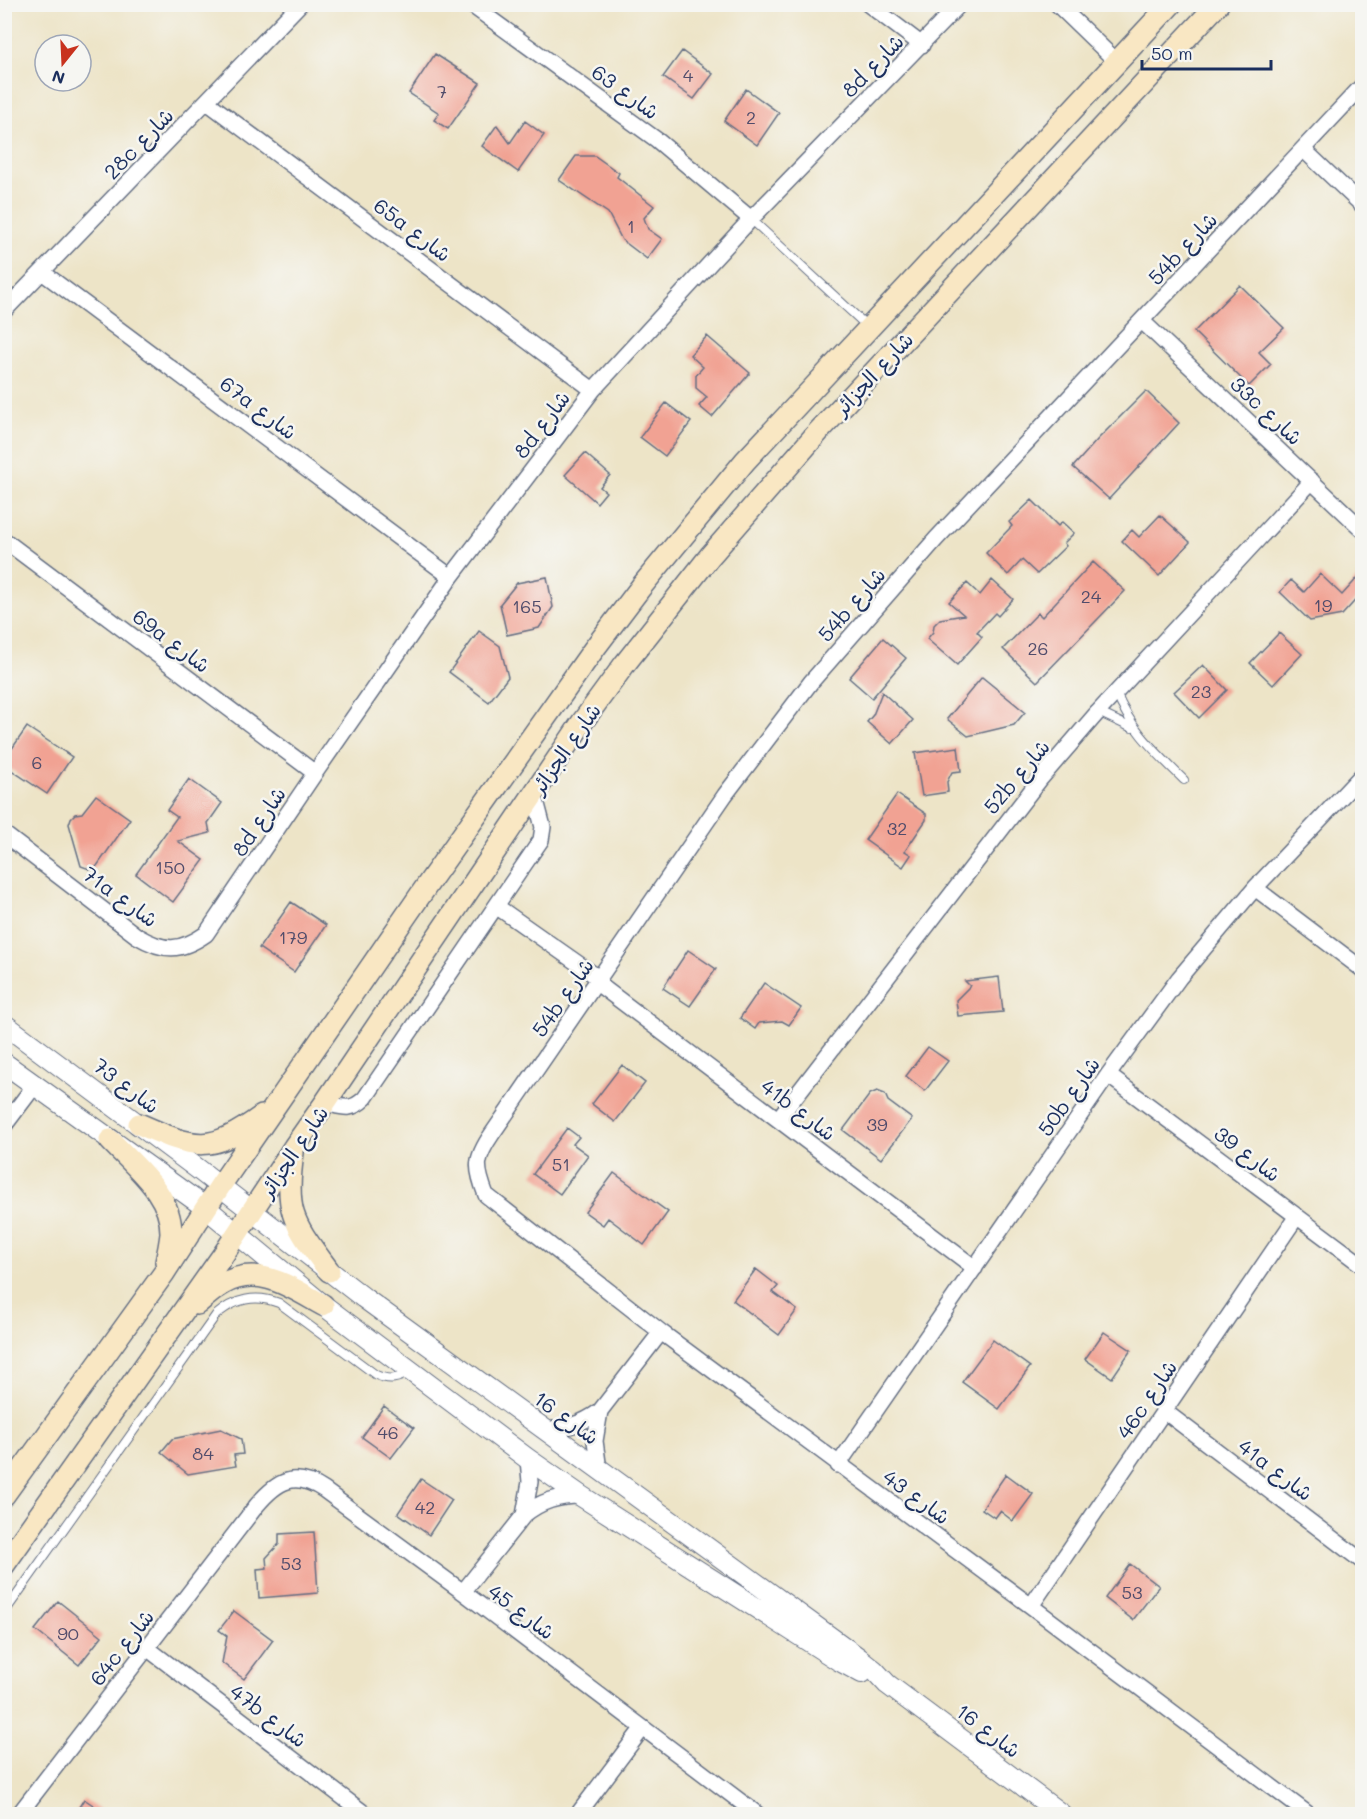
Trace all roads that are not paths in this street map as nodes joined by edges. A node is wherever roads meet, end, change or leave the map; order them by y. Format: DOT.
graph roads {
  1 [pos="300,4"];
  2 [pos="471,4"];
  3 [pos="868,4"];
  4 [pos="960,4"];
  5 [pos="1057,4"];
  6 [pos="1171,4"];
  7 [pos="1218,4"];
  8 [pos="922,45"];
  9 [pos="1117,62"];
  10 [pos="1362,86"];
  11 [pos="207,102"];
  12 [pos="1304,150"];
  13 [pos="1362,205"];
  14 [pos="751,219"];
  15 [pos="42,272"];
  16 [pos="4,311"];
  17 [pos="1142,321"];
  18 [pos="869,328"];
  19 [pos="594,390"];
  20 [pos="1311,481"];
  21 [pos="1362,529"];
  22 [pos="4,540"];
  23 [pos="451,577"];
  24 [pos="1116,693"];
  25 [pos="1098,712"];
  26 [pos="1137,732"];
  27 [pos="315,773"];
  28 [pos="1362,775"];
  29 [pos="1184,780"];
  30 [pos="534,793"];
  31 [pos="4,834"];
  32 [pos="1255,888"];
  33 [pos="495,906"];
  34 [pos="218,919"];
  35 [pos="1362,969"];
  36 [pos="598,981"];
  37 [pos="4,1023"];
  38 [pos="4,1063"];
  39 [pos="1108,1075"];
  40 [pos="35,1085"];
  41 [pos="325,1103"];
  42 [pos="277,1104"];
  43 [pos="778,1119"];
  44 [pos="139,1124"];
  45 [pos="4,1126"];
  46 [pos="110,1140"];
  47 [pos="294,1147"];
  48 [pos="220,1186"];
  49 [pos="206,1209"];
  50 [pos="503,1210"];
  51 [pos="252,1212"];
  52 [pos="1297,1216"];
  53 [pos="238,1233"];
  54 [pos="1362,1265"];
  55 [pos="975,1268"];
  56 [pos="329,1271"];
  57 [pos="164,1273"];
  58 [pos="323,1305"];
  59 [pos="175,1322"];
  60 [pos="661,1332"];
  61 [pos="411,1371"];
  62 [pos="1163,1410"];
  63 [pos="600,1411"];
  64 [pos="543,1430"];
  65 [pos="528,1459"];
  66 [pos="838,1465"];
  67 [pos="599,1470"];
  68 [pos="4,1495"];
  69 [pos="581,1497"];
  70 [pos="257,1504"];
  71 [pos="524,1515"];
  72 [pos="1362,1561"];
  73 [pos="4,1565"];
  74 [pos="463,1592"];
  75 [pos="1031,1606"];
  76 [pos="4,1613"];
  77 [pos="147,1648"];
  78 [pos="887,1684"];
  79 [pos="642,1729"];
  80 [pos="19,1815"];
  81 [pos="365,1815"];
  82 [pos="578,1815"];
  83 [pos="757,1815"];
  84 [pos="1061,1815"];
  85 [pos="1308,1815"];
  1 -- 11 [label="street, 28c شارع"];
  2 -- 14 [label="street, شارع 63"];
  3 -- 8 [label="street"];
  4 -- 8 [label="street, 8d شارع"];
  5 -- 9 [label="street"];
  6 -- 9 [label="main road, شارع الجزائر"];
  7 -- 30 [label="main road, شارع الجزائر"];
  8 -- 14 [label="street, 8d شارع"];
  9 -- 18 [label="main road, شارع الجزائر"];
  10 -- 12 [label="street, 54b شارع"];
  11 -- 15 [label="street, 28c شارع"];
  11 -- 19 [label="street, 65a شارع"];
  12 -- 13 [label="street"];
  12 -- 17 [label="street, 54b شارع"];
  14 -- 18 [label="lane"];
  14 -- 19 [label="street, 8d شارع"];
  15 -- 16 [label="street, 28c شارع"];
  15 -- 23 [label="street, 67a شارع"];
  17 -- 20 [label="street, 33c شارع"];
  17 -- 36 [label="street, 54b شارع"];
  18 -- 42 [label="main road, شارع الجزائر"];
  19 -- 23 [label="street, 8d شارع"];
  20 -- 21 [label="street, 33c شارع"];
  20 -- 24 [label="street, 52b شارع"];
  22 -- 27 [label="street, 69a شارع"];
  23 -- 27 [label="street, 8d شارع"];
  24 -- 25 [label="street, 52b شارع"];
  24 -- 26 [label="lane"];
  25 -- 26 [label="lane"];
  25 -- 43 [label="street, 52b شارع"];
  26 -- 29 [label="lane"];
  27 -- 34 [label="street, 8d شارع"];
  28 -- 32 [label="street, 50b شارع"];
  30 -- 33 [label="street"];
  30 -- 41 [label="main road, شارع الجزائر"];
  31 -- 34 [label="street, 71a شارع"];
  32 -- 35 [label="street"];
  32 -- 39 [label="street, 50b شارع"];
  33 -- 36 [label="street, 41b شارع"];
  33 -- 41 [label="street"];
  36 -- 43 [label="street, 41b شارع"];
  36 -- 50 [label="street, 54b شارع"];
  37 -- 44 [label="street, شارع 73"];
  38 -- 40 [label="street"];
  39 -- 52 [label="street, شارع 39"];
  39 -- 55 [label="street, 50b شارع"];
  40 -- 45 [label="street"];
  40 -- 46 [label="street"];
  41 -- 47 [label="main road, شارع الجزائر"];
  42 -- 44 [label="main road"];
  42 -- 48 [label="main road, شارع الجزائر"];
  43 -- 55 [label="street, 41b شارع"];
  44 -- 48 [label="street, شارع 73"];
  46 -- 49 [label="street"];
  46 -- 57 [label="main road"];
  47 -- 51 [label="main road, شارع الجزائر"];
  47 -- 56 [label="main road"];
  48 -- 49 [label="main road, شارع الجزائر"];
  48 -- 51 [label="street, شارع 16"];
  49 -- 53 [label="street, شارع 16"];
  49 -- 57 [label="main road, شارع الجزائر"];
  50 -- 60 [label="street, شارع 43"];
  51 -- 53 [label="main road, شارع الجزائر"];
  51 -- 56 [label="street, شارع 16"];
  52 -- 54 [label="street, شارع 39"];
  52 -- 62 [label="street, 46c شارع"];
  53 -- 58 [label="street, شارع 16"];
  53 -- 59 [label="main road, شارع الجزائر"];
  55 -- 66 [label="street, 50b شارع"];
  56 -- 64 [label="street, شارع 16"];
  57 -- 68 [label="main road, شارع الجزائر"];
  58 -- 59 [label="main road"];
  58 -- 61 [label="street, شارع 16"];
  59 -- 73 [label="main road, شارع الجزائر"];
  60 -- 63 [label="street"];
  60 -- 66 [label="street, شارع 43"];
  61 -- 65 [label="street, شارع 16"];
  61 -- 76 [label="lane"];
  62 -- 72 [label="street, 41a شارع"];
  62 -- 75 [label="street, 46c شارع"];
  63 -- 64 [label="street"];
  63 -- 67 [label="street"];
  64 -- 67 [label="street, شارع 16"];
  65 -- 69 [label="street, شارع 16"];
  65 -- 71 [label="street"];
  66 -- 75 [label="street, شارع 43"];
  67 -- 78 [label="street, شارع 16"];
  69 -- 71 [label="street"];
  69 -- 78 [label="street, شارع 16"];
  70 -- 74 [label="street, شارع 45"];
  70 -- 77 [label="street, 64c شارع"];
  71 -- 74 [label="street"];
  74 -- 79 [label="street, شارع 45"];
  75 -- 85 [label="street, شارع 43"];
  77 -- 80 [label="street, 64c شارع"];
  77 -- 81 [label="street, 47b شارع"];
  78 -- 84 [label="street, شارع 16"];
  79 -- 82 [label="street"];
  79 -- 83 [label="street, شارع 45"];
}
